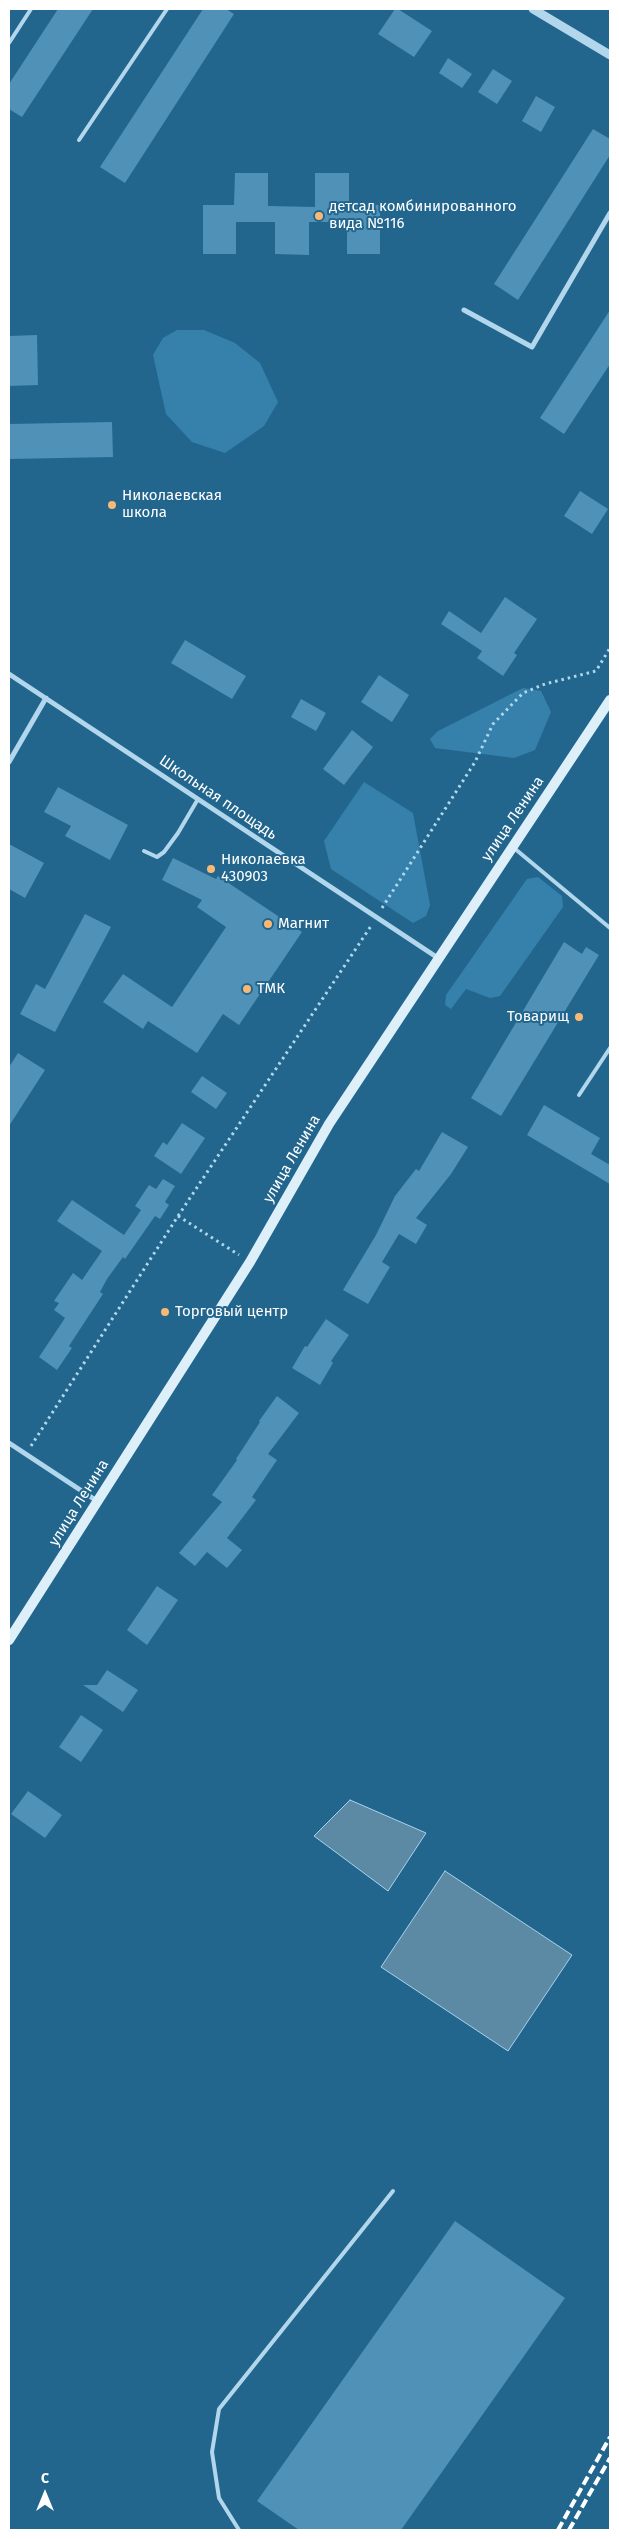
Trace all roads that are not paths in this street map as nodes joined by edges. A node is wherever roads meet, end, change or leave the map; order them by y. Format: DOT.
graph roads {
  1 [pos="31,9"];
  2 [pos="167,9"];
  3 [pos="533,9"];
  4 [pos="9,43"];
  5 [pos="610,55"];
  6 [pos="79,140"];
  7 [pos="610,213"];
  8 [pos="464,310"];
  9 [pos="9,674"];
  10 [pos="46,698"];
  11 [pos="610,700"];
  12 [pos="9,762"];
  13 [pos="198,799"];
  14 [pos="512,847"];
  15 [pos="144,851"];
  16 [pos="610,928"];
  17 [pos="439,959"];
  18 [pos="610,1048"];
  19 [pos="579,1095"];
  20 [pos="9,1443"];
  21 [pos="97,1501"];
  22 [pos="9,1640"];
  23 [pos="393,2192"];
  24 [pos="239,2530"];
  1 -- 4 [label="lane"];
  2 -- 6 [label="lane"];
  3 -- 5 [label="street"];
  7 -- 8 [label="street"];
  9 -- 10 [label="street, Школьная площадь"];
  10 -- 12 [label="street"];
  10 -- 13 [label="street, Школьная площадь"];
  11 -- 14 [label="main road, улица Ленина"];
  13 -- 15 [label="lane"];
  13 -- 17 [label="street, Школьная площадь"];
  14 -- 16 [label="lane"];
  14 -- 17 [label="main road, улица Ленина"];
  17 -- 21 [label="main road, улица Ленина"];
  18 -- 19 [label="lane"];
  20 -- 21 [label="street"];
  21 -- 22 [label="main road, улица Ленина"];
  23 -- 24 [label="lane"];
}
